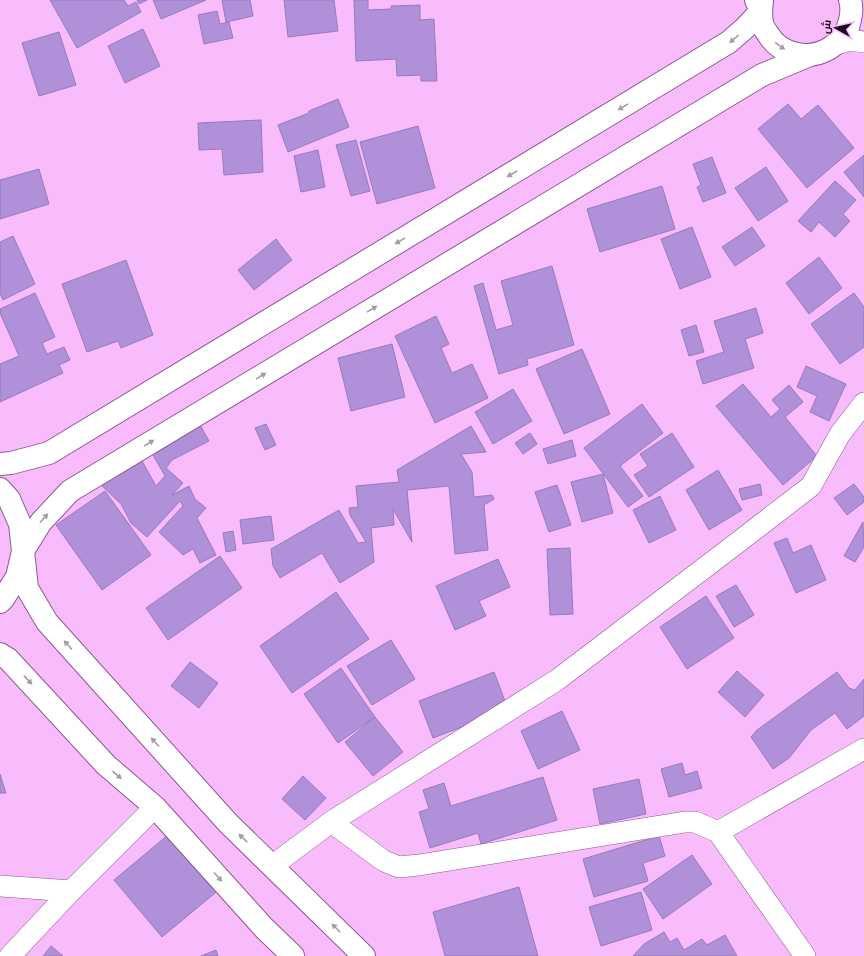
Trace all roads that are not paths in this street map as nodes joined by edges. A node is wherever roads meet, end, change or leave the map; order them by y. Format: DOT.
graph roads {
  1 [pos="851,2"];
  2 [pos="760,4"];
  3 [pos="864,28"];
  4 [pos="864,42"];
  5 [pos="837,44"];
  6 [pos="810,55"];
  7 [pos="864,402"];
  8 [pos="0,464"];
  9 [pos="0,489"];
  10 [pos="23,551"];
  11 [pos="0,602"];
  12 [pos="0,654"];
  13 [pos="864,749"];
  14 [pos="155,807"];
  15 [pos="331,822"];
  16 [pos="718,832"];
  17 [pos="272,866"];
  18 [pos="0,886"];
  19 [pos="71,891"];
  20 [pos="10,956"];
  21 [pos="293,956"];
  22 [pos="364,956"];
  23 [pos="805,956"];
  1 -- 3 [label="street"];
  1 -- 5 [label="street"];
  2 -- 6 [label="street, one-way"];
  2 -- 8 [label="street, one-way"];
  4 -- 5 [label="street"];
  5 -- 6 [label="street"];
  10 -- 6 [label="street, one-way"];
  7 -- 15 [label="street"];
  9 -- 10 [label="street"];
  10 -- 11 [label="street"];
  17 -- 10 [label="street, one-way"];
  12 -- 14 [label="street, one-way"];
  13 -- 16 [label="street"];
  14 -- 19 [label="street"];
  14 -- 21 [label="street, one-way"];
  15 -- 16 [label="street"];
  15 -- 17 [label="street"];
  16 -- 23 [label="street"];
  22 -- 17 [label="street, one-way"];
  18 -- 19 [label="street"];
  19 -- 20 [label="street"];
}
